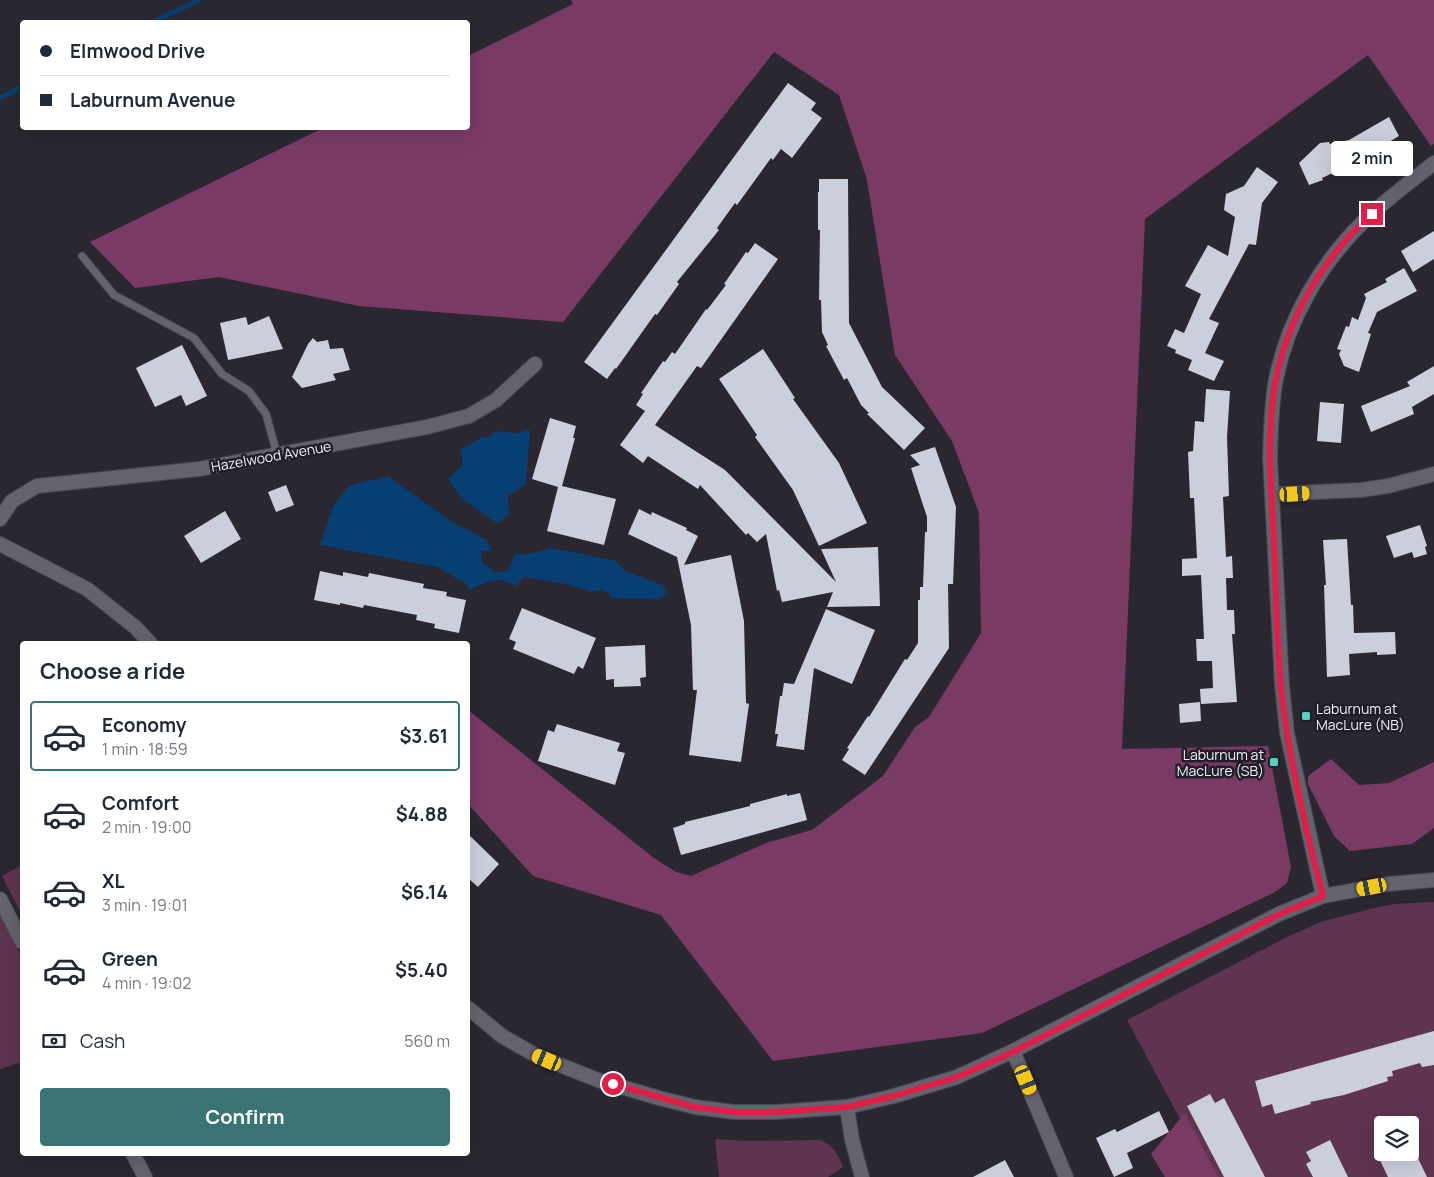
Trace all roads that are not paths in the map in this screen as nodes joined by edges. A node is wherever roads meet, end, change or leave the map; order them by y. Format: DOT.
graph roads {
  1 [pos="1434,163"];
  2 [pos="82,256"];
  3 [pos="535,364"];
  4 [pos="277,454"];
  5 [pos="1434,474"];
  6 [pos="1272,494"];
  7 [pos="0,519"];
  8 [pos="0,544"];
  9 [pos="148,641"];
  10 [pos="1434,880"];
  11 [pos="1323,896"];
  12 [pos="1,905"];
  13 [pos="20,938"];
  14 [pos="470,1010"];
  15 [pos="1013,1052"];
  16 [pos="847,1107"];
  17 [pos="134,1156"];
  18 [pos="145,1177"];
  19 [pos="862,1177"];
  20 [pos="1066,1177"];
  1 -- 6 [label="street"];
  2 -- 4 [label="lane"];
  3 -- 4 [label="street, Hazelwood Avenue"];
  4 -- 7 [label="street, Hazelwood Avenue"];
  5 -- 6 [label="street"];
  6 -- 11 [label="street"];
  8 -- 9 [label="street"];
  10 -- 11 [label="street"];
  11 -- 15 [label="street"];
  12 -- 13 [label="street"];
  14 -- 16 [label="street"];
  15 -- 16 [label="street"];
  15 -- 20 [label="street"];
  16 -- 19 [label="street"];
  17 -- 18 [label="street"];
}
